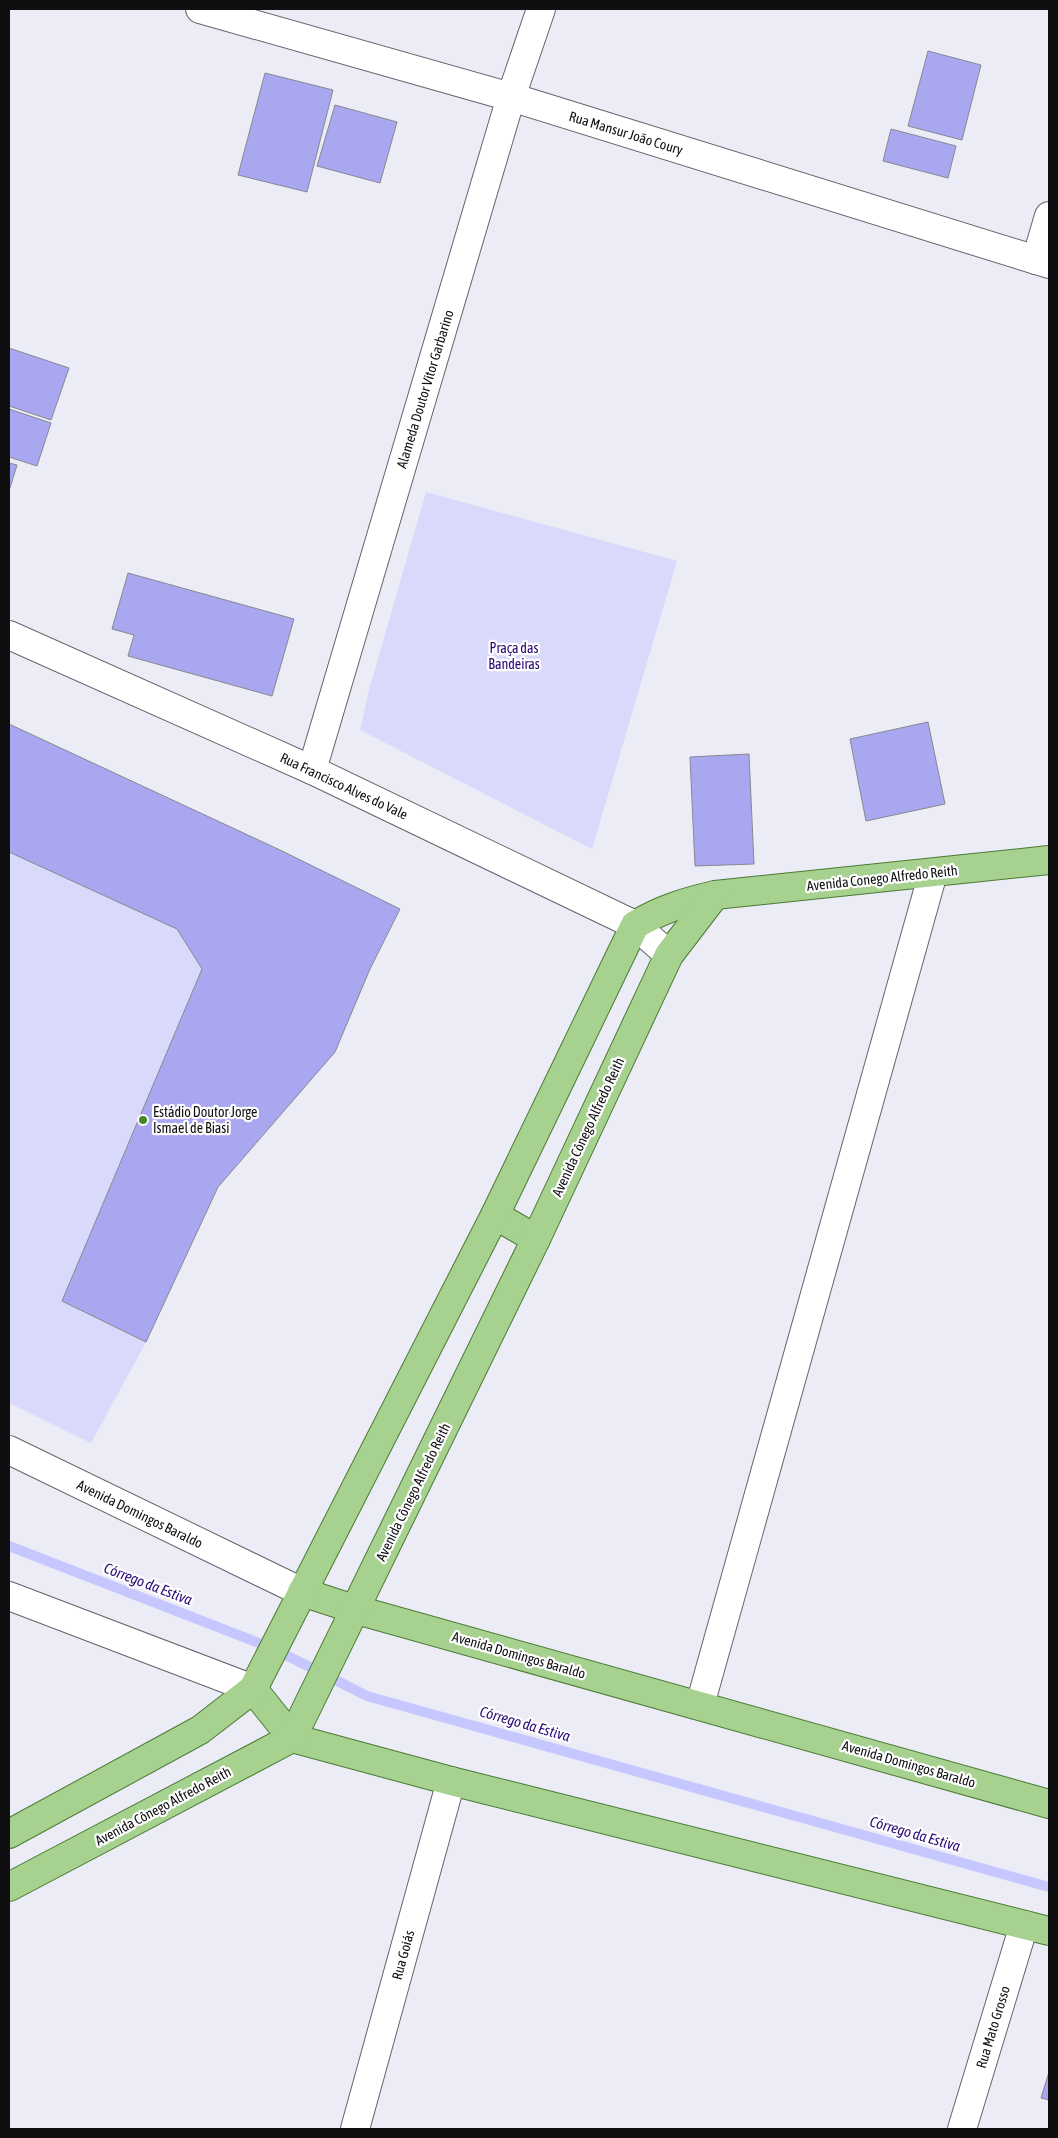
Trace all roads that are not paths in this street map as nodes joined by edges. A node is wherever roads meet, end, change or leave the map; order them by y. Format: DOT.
graph roads {
  1 [pos="200,9"];
  2 [pos="541,9"];
  3 [pos="511,97"];
  4 [pos="1049,216"];
  5 [pos="1043,262"];
  6 [pos="9,635"];
  7 [pos="312,770"];
  8 [pos="1049,860"];
  9 [pos="933,873"];
  10 [pos="715,896"];
  11 [pos="635,925"];
  12 [pos="669,955"];
  13 [pos="495,1215"];
  14 [pos="536,1239"];
  15 [pos="9,1450"];
  16 [pos="302,1592"];
  17 [pos="9,1596"];
  18 [pos="356,1610"];
  19 [pos="258,1679"];
  20 [pos="700,1706"];
  21 [pos="292,1738"];
  22 [pos="451,1782"];
  23 [pos="1049,1804"];
  24 [pos="9,1834"];
  25 [pos="9,1887"];
  26 [pos="1037,1928"];
  27 [pos="355,2129"];
  28 [pos="962,2129"];
  1 -- 3 [label="street, Rua Mansur João Coury"];
  2 -- 3 [label="street, Alameda Doutor Vitor Garbarino"];
  3 -- 5 [label="street, Rua Mansur João Coury"];
  3 -- 7 [label="street, Alameda Doutor Vitor Garbarino"];
  4 -- 5 [label="street"];
  6 -- 7 [label="street, Rua Francisco Alves do Vale"];
  7 -- 11 [label="street, Rua Francisco Alves do Vale"];
  8 -- 9 [label="main road, Avenida Conego Alfredo Reith"];
  9 -- 10 [label="main road, Avenida Conego Alfredo Reith"];
  9 -- 20 [label="street"];
  10 -- 11 [label="main road, Avenida Conego Alfredo Reith"];
  10 -- 12 [label="main road"];
  11 -- 12 [label="street, Rua Francisco Alves do Vale"];
  11 -- 13 [label="main road"];
  12 -- 14 [label="main road, Avenida Cônego Alfredo Reith"];
  13 -- 14 [label="main road"];
  13 -- 16 [label="main road"];
  14 -- 18 [label="main road, Avenida Cônego Alfredo Reith"];
  15 -- 16 [label="street, Avenida Domingos Baraldo"];
  16 -- 18 [label="main road, Avenida Domingos Baraldo"];
  16 -- 19 [label="main road"];
  17 -- 19 [label="street"];
  18 -- 20 [label="main road, Avenida Domingos Baraldo"];
  18 -- 21 [label="main road, Avenida Cônego Alfredo Reith"];
  19 -- 21 [label="main road"];
  19 -- 24 [label="main road"];
  20 -- 23 [label="main road, Avenida Domingos Baraldo"];
  21 -- 22 [label="main road"];
  21 -- 25 [label="main road, Avenida Cônego Alfredo Reith"];
  22 -- 26 [label="main road"];
  22 -- 27 [label="street, Rua Goiás"];
  26 -- 28 [label="street, Rua Mato Grosso"];
}
